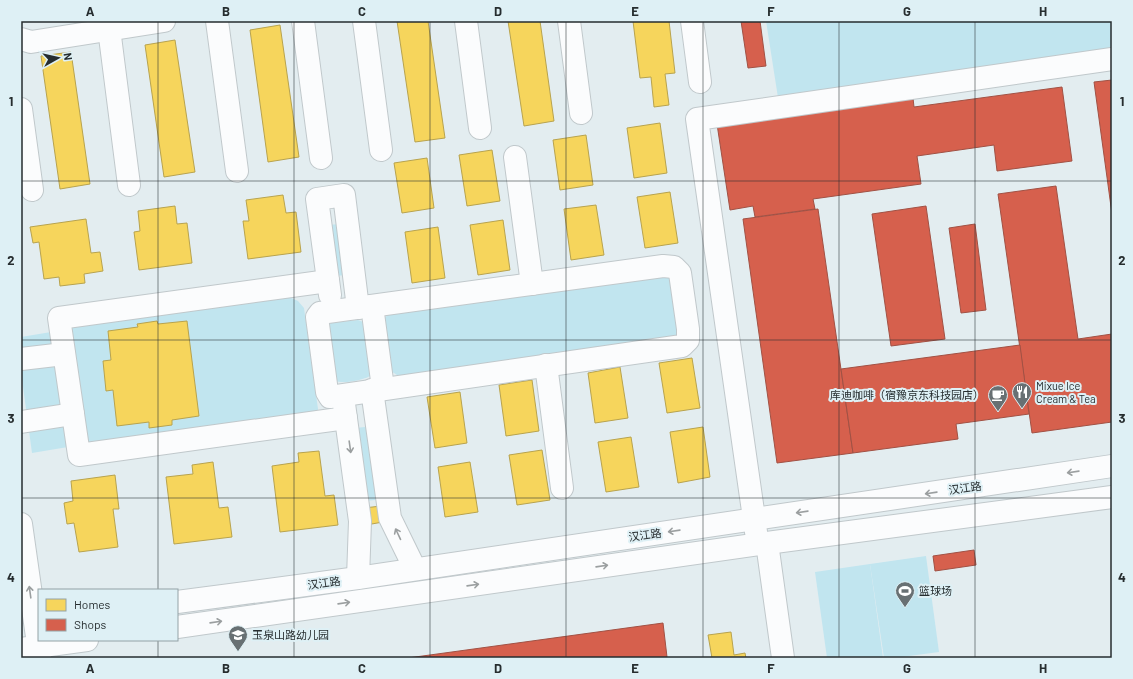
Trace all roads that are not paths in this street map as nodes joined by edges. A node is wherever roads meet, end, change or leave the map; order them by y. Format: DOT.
graph roads {
  1 [pos="164,21"];
  2 [pos="217,21"];
  3 [pos="303,21"];
  4 [pos="364,21"];
  5 [pos="466,21"];
  6 [pos="569,21"];
  7 [pos="692,21"];
  8 [pos="108,25"];
  9 [pos="21,39"];
  10 [pos="1112,59"];
  11 [pos="700,82"];
  12 [pos="21,109"];
  13 [pos="581,113"];
  14 [pos="480,128"];
  15 [pos="381,150"];
  16 [pos="515,157"];
  17 [pos="321,158"];
  18 [pos="237,171"];
  19 [pos="129,185"];
  20 [pos="32,190"];
  21 [pos="328,281"];
  22 [pos="532,284"];
  23 [pos="365,307"];
  24 [pos="332,311"];
  25 [pos="64,354"];
  26 [pos="21,359"];
  27 [pos="546,365"];
  28 [pos="378,389"];
  29 [pos="343,395"];
  30 [pos="73,414"];
  31 [pos="346,418"];
  32 [pos="21,422"];
  33 [pos="1112,466"];
  34 [pos="562,488"];
  35 [pos="1112,497"];
  36 [pos="754,519"];
  37 [pos="21,524"];
  38 [pos="762,543"];
  39 [pos="415,569"];
  40 [pos="358,578"];
  41 [pos="178,602"];
  42 [pos="32,622"];
  43 [pos="178,627"];
  44 [pos="82,641"];
  45 [pos="33,651"];
  46 [pos="783,658"];
  1 -- 8 [label="street"];
  2 -- 18 [label="street"];
  3 -- 17 [label="street"];
  4 -- 15 [label="street"];
  5 -- 14 [label="street"];
  6 -- 13 [label="street"];
  7 -- 11 [label="street"];
  8 -- 9 [label="street"];
  8 -- 19 [label="street"];
  10 -- 36 [label="street"];
  12 -- 20 [label="street"];
  16 -- 22 [label="street"];
  21 -- 23 [label="street"];
  21 -- 24 [label="street"];
  21 -- 25 [label="street"];
  22 -- 23 [label="street"];
  22 -- 27 [label="street"];
  23 -- 24 [label="street"];
  23 -- 28 [label="street"];
  24 -- 29 [label="street"];
  25 -- 26 [label="street"];
  25 -- 30 [label="street"];
  27 -- 28 [label="street"];
  27 -- 34 [label="street"];
  28 -- 29 [label="street"];
  39 -- 28 [label="street, one-way"];
  29 -- 31 [label="street"];
  30 -- 31 [label="street"];
  30 -- 32 [label="street"];
  31 -- 40 [label="street, one-way"];
  33 -- 36 [label="street, 汉江路, one-way"];
  35 -- 38 [label="street, 汉江路"];
  36 -- 38 [label="street"];
  36 -- 39 [label="street, 汉江路, one-way"];
  42 -- 37 [label="street, one-way"];
  43 -- 38 [label="street, 汉江路, one-way"];
  38 -- 46 [label="street"];
  39 -- 40 [label="street, 汉江路"];
  40 -- 41 [label="street, 汉江路"];
  42 -- 45 [label="street"];
  44 -- 45 [label="street"];
}
